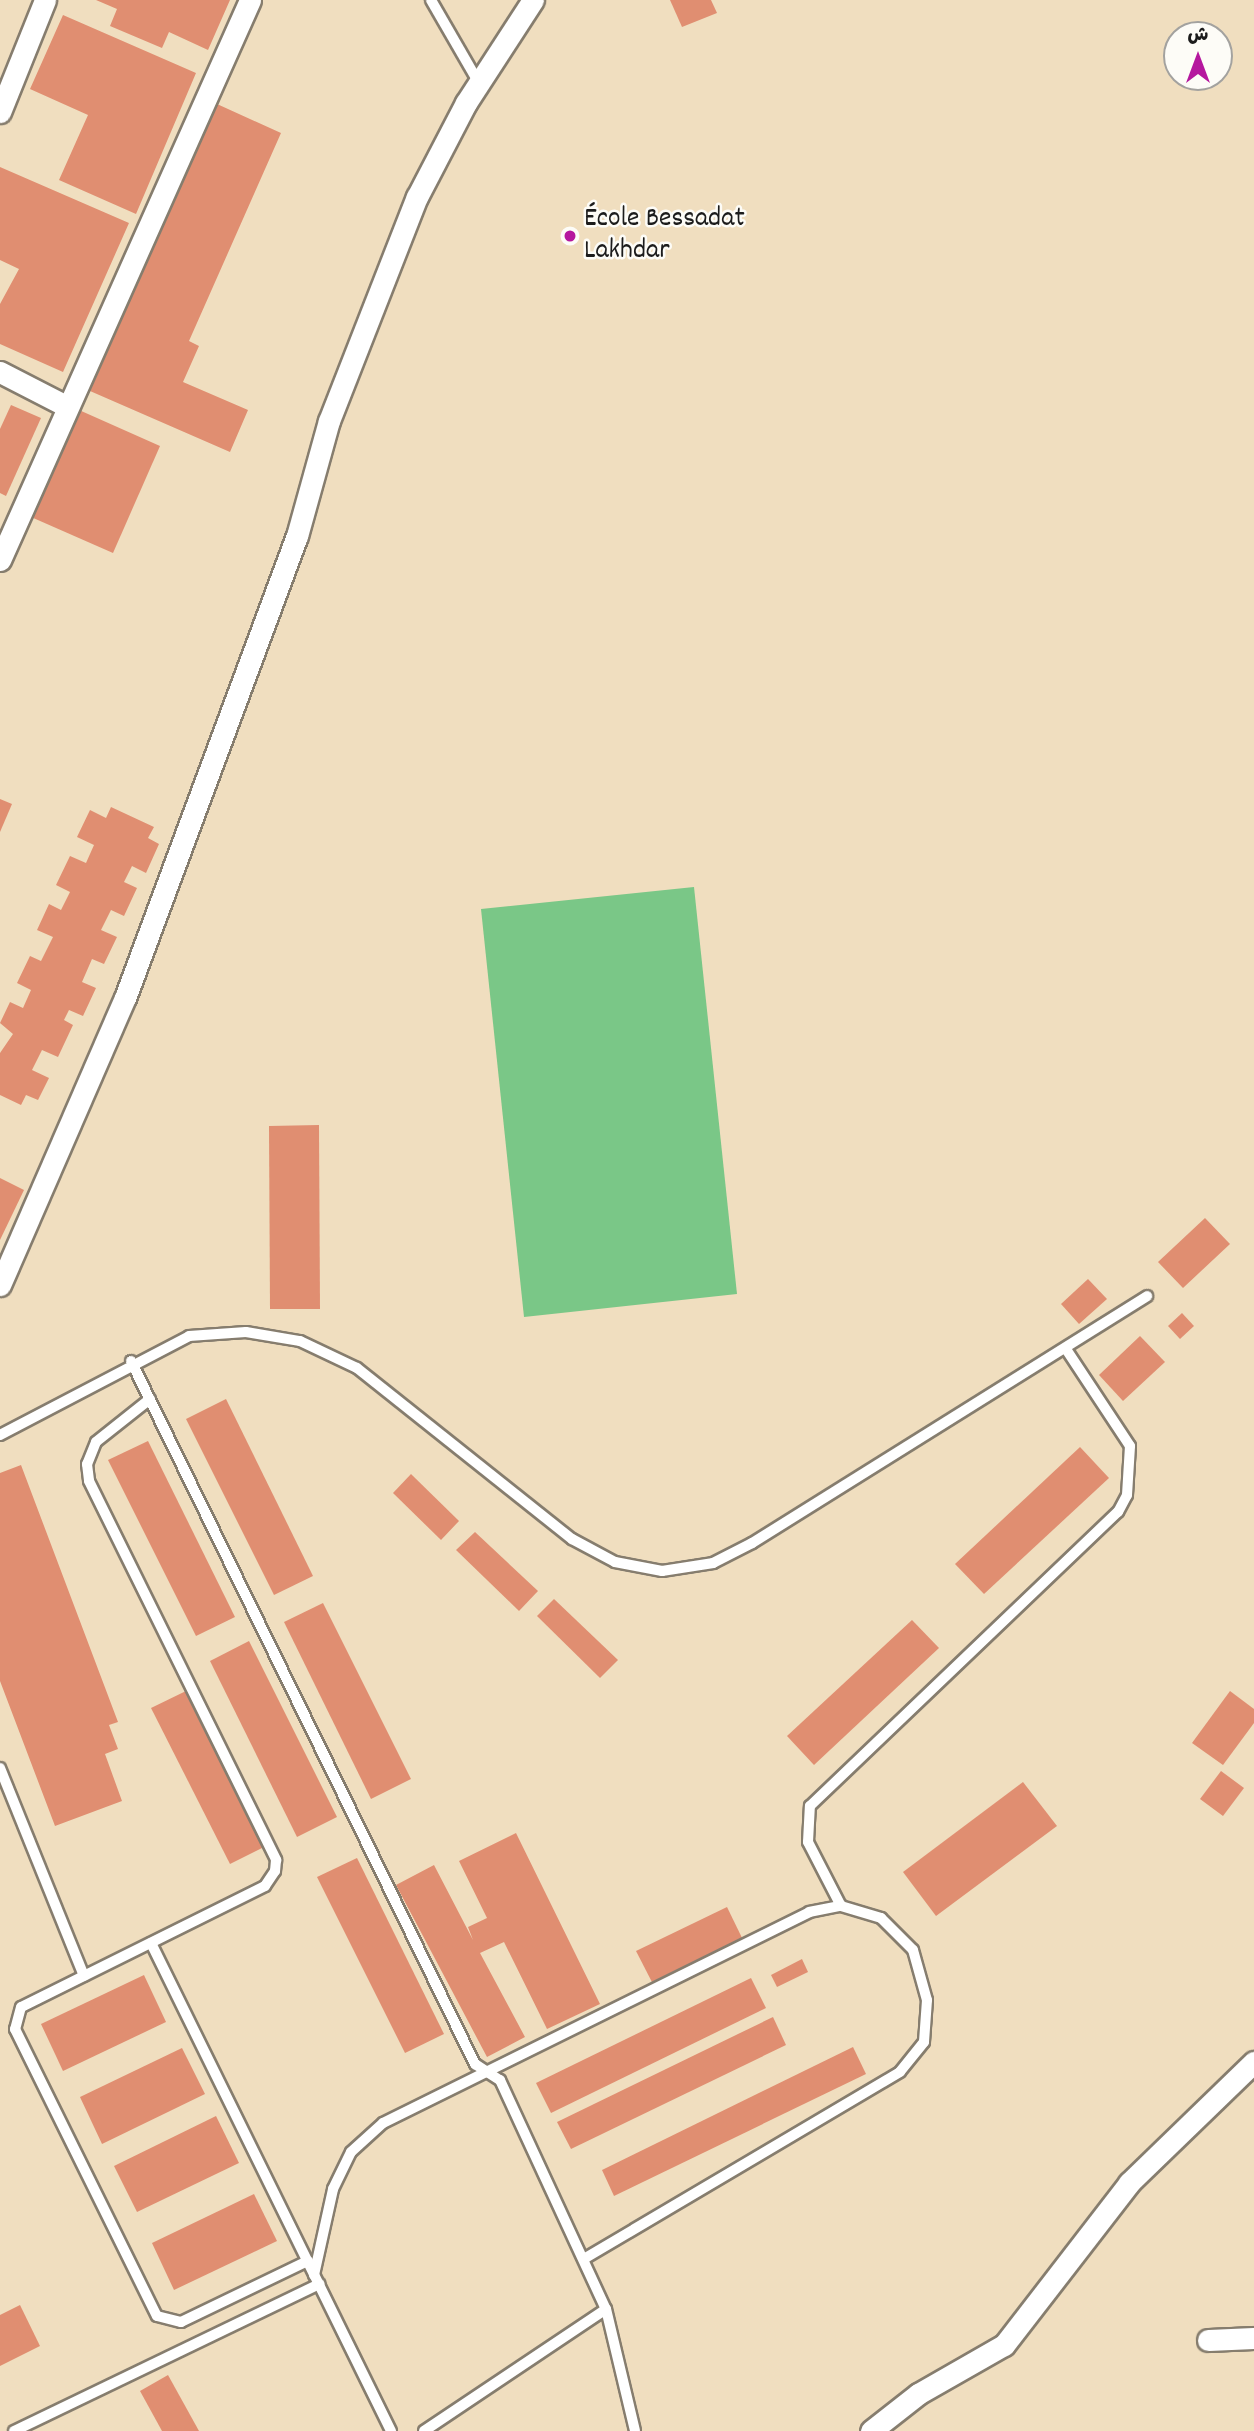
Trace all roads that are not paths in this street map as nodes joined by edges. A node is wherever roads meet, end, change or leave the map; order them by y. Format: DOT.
graph roads {
  1 [pos="45,0"];
  2 [pos="250,0"];
  3 [pos="431,0"];
  4 [pos="533,0"];
  5 [pos="479,82"];
  6 [pos="0,112"];
  7 [pos="0,372"];
  8 [pos="68,407"];
  9 [pos="0,560"];
  10 [pos="0,1285"];
  11 [pos="1147,1296"];
  12 [pos="1066,1349"];
  13 [pos="131,1361"];
  14 [pos="150,1399"];
  15 [pos="0,1435"];
  16 [pos="0,1768"];
  17 [pos="841,1906"];
  18 [pos="151,1943"];
  19 [pos="83,1976"];
  20 [pos="1254,2062"];
  21 [pos="489,2072"];
  22 [pos="584,2259"];
  23 [pos="307,2261"];
  24 [pos="316,2279"];
  25 [pos="606,2309"];
  26 [pos="1254,2338"];
  27 [pos="1208,2340"];
  28 [pos="14,2431"];
  29 [pos="391,2431"];
  30 [pos="424,2431"];
  31 [pos="635,2431"];
  32 [pos="872,2431"];
  1 -- 6 [label="street"];
  2 -- 8 [label="street"];
  3 -- 5 [label="lane"];
  4 -- 5 [label="street"];
  5 -- 10 [label="street"];
  7 -- 8 [label="street"];
  8 -- 9 [label="street"];
  11 -- 12 [label="lane"];
  12 -- 13 [label="lane"];
  12 -- 17 [label="lane"];
  13 -- 14 [label="lane"];
  13 -- 15 [label="lane"];
  14 -- 18 [label="lane"];
  14 -- 21 [label="lane"];
  16 -- 19 [label="lane"];
  17 -- 21 [label="lane"];
  17 -- 22 [label="lane"];
  18 -- 19 [label="lane"];
  18 -- 23 [label="lane"];
  19 -- 23 [label="lane"];
  20 -- 32 [label="street"];
  21 -- 22 [label="lane"];
  21 -- 24 [label="lane"];
  22 -- 25 [label="lane"];
  23 -- 24 [label="lane"];
  24 -- 28 [label="lane"];
  24 -- 29 [label="lane"];
  25 -- 30 [label="lane"];
  25 -- 31 [label="lane"];
  26 -- 27 [label="street"];
}
